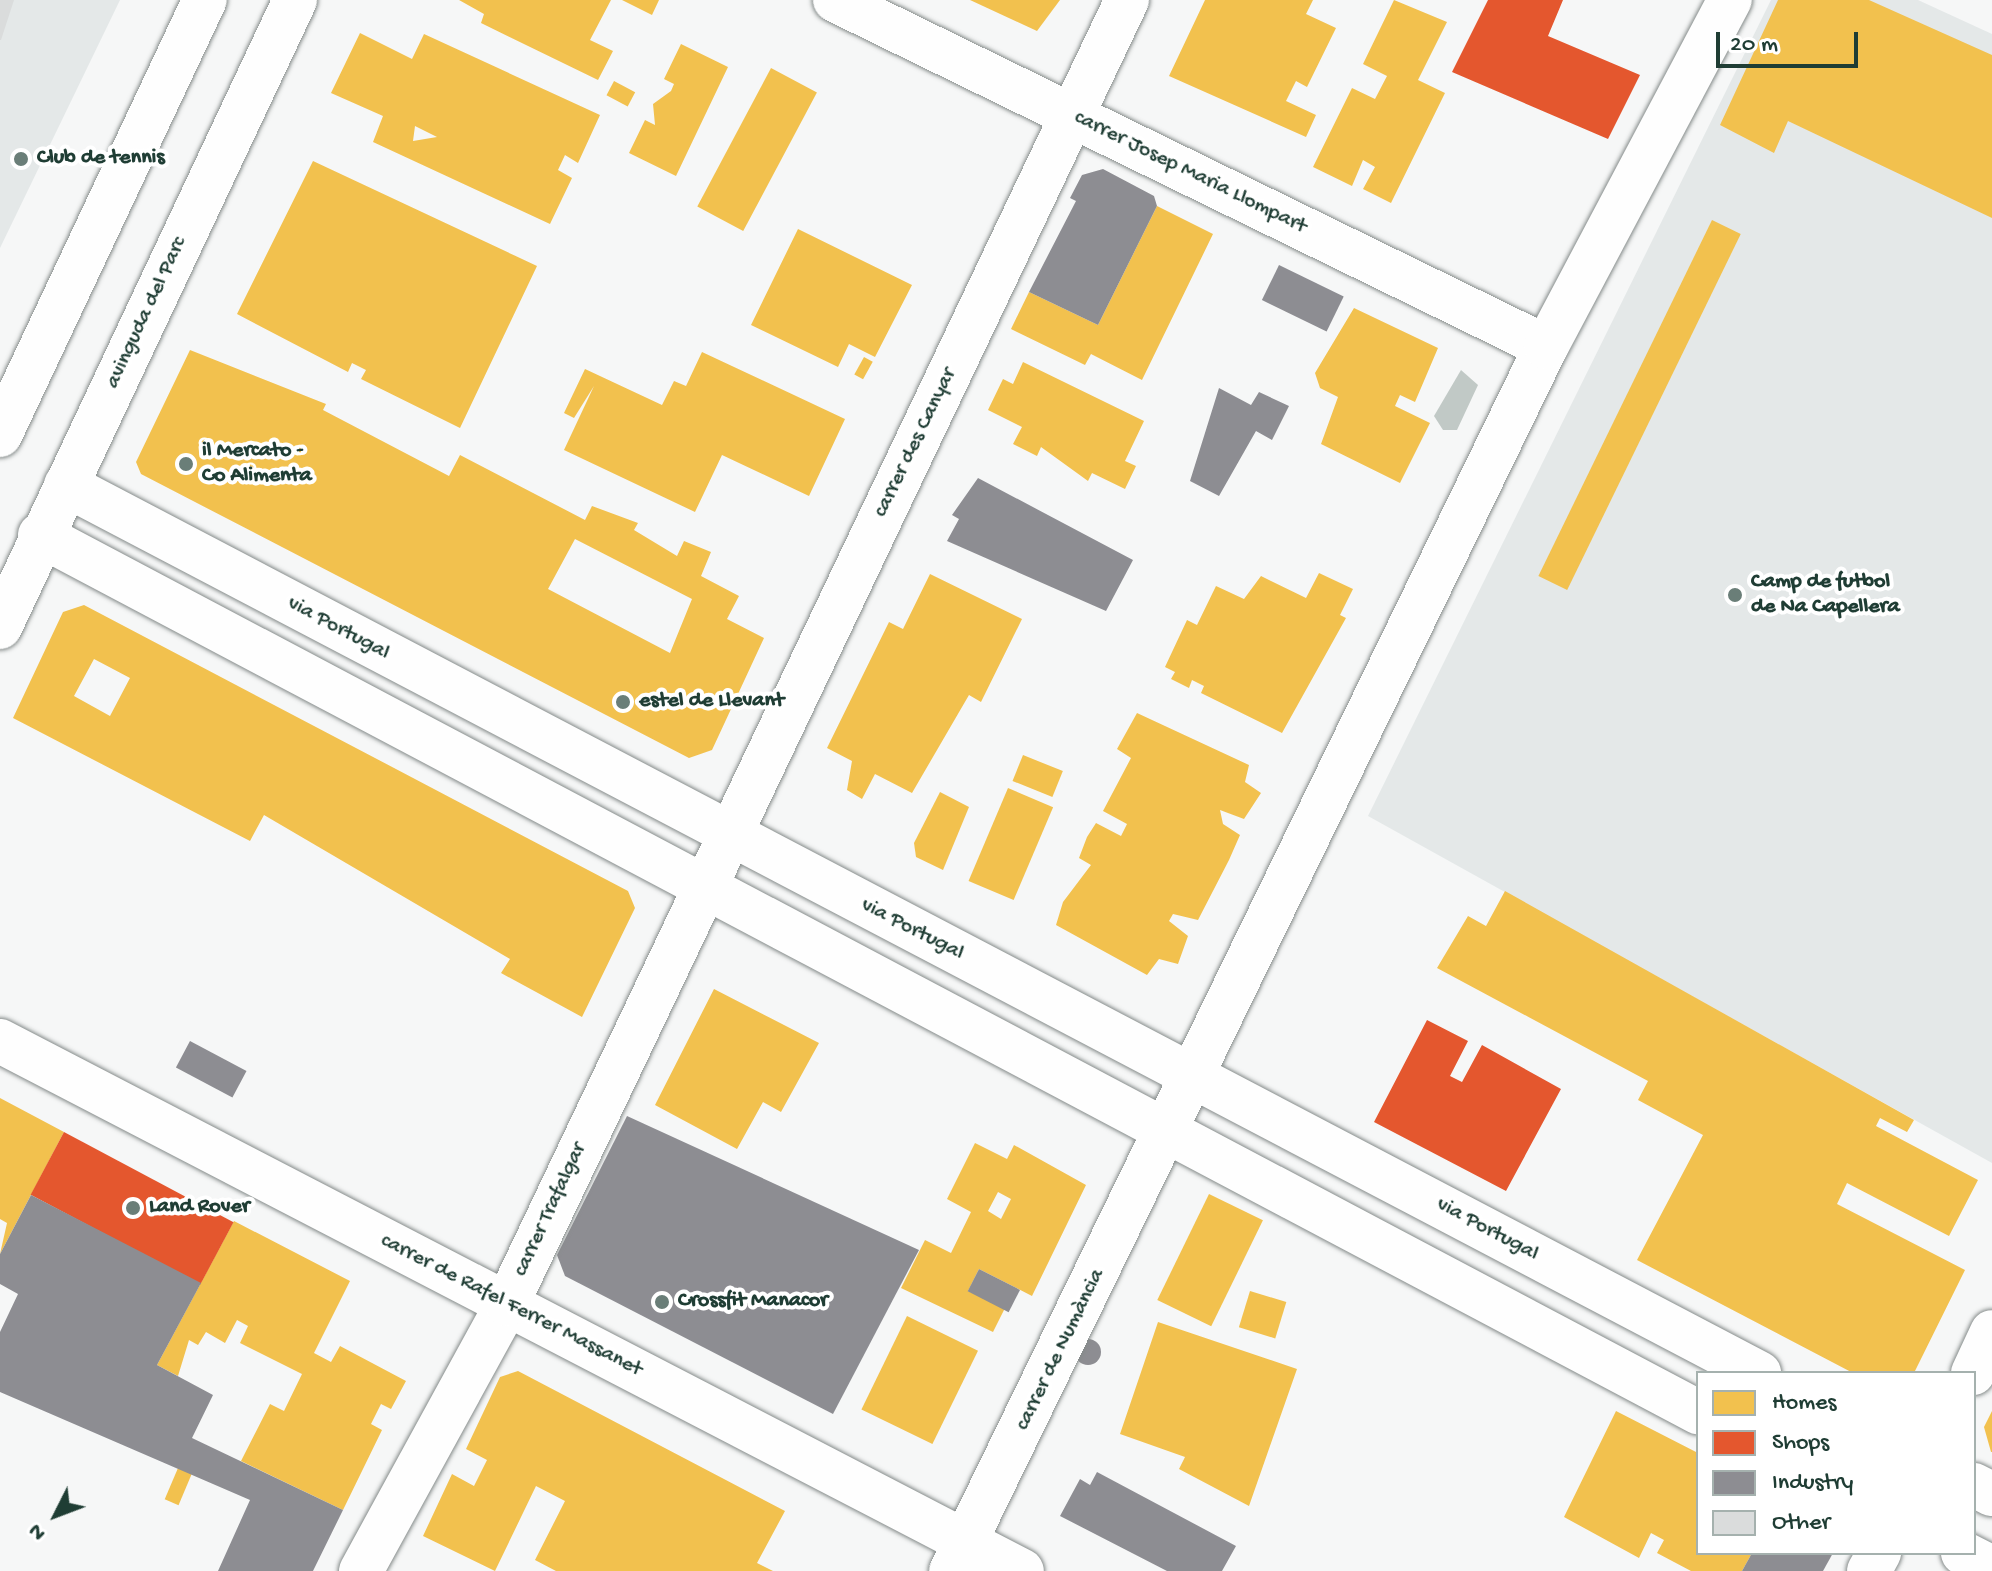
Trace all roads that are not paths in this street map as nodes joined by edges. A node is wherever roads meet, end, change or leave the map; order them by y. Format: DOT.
graph roads {
  1 [pos="205,0"];
  2 [pos="295,0"];
  3 [pos="835,0"];
  4 [pos="1127,0"];
  5 [pos="1730,0"];
  6 [pos="1073,116"];
  7 [pos="1546,347"];
  8 [pos="0,435"];
  9 [pos="66,485"];
  10 [pos="40,535"];
  11 [pos="0,627"];
  12 [pos="728,834"];
  13 [pos="705,885"];
  14 [pos="0,1041"];
  15 [pos="1196,1078"];
  16 [pos="1170,1129"];
  17 [pos="507,1304"];
  18 [pos="1992,1332"];
  19 [pos="1755,1371"];
  20 [pos="1974,1371"];
  21 [pos="1696,1411"];
  22 [pos="1967,1555"];
  23 [pos="959,1556"];
  24 [pos="1992,1568"];
  25 [pos="361,1571"];
  26 [pos="1022,1571"];
  1 -- 8 [label="street"];
  2 -- 9 [label="street, avinguda del Parc"];
  3 -- 6 [label="street, carrer Josep Maria Llompart"];
  4 -- 6 [label="street, carrer des Canyar"];
  5 -- 7 [label="street, carrer de Numància"];
  6 -- 7 [label="street, carrer Josep Maria Llompart"];
  6 -- 12 [label="street, carrer des Canyar"];
  7 -- 15 [label="street, carrer de Numància"];
  9 -- 10 [label="street, avinguda del Parc"];
  9 -- 12 [label="street, via Portugal"];
  10 -- 11 [label="street, avinguda del Parc"];
  10 -- 13 [label="street"];
  12 -- 13 [label="street, carrer des Canyar"];
  12 -- 15 [label="street, via Portugal"];
  13 -- 16 [label="street"];
  13 -- 17 [label="street, carrer Trafalgar"];
  14 -- 17 [label="street, carrer de Rafel Ferrer Massanet"];
  15 -- 16 [label="street, carrer de Numància"];
  15 -- 19 [label="street, via Portugal"];
  16 -- 21 [label="street"];
  16 -- 23 [label="street, carrer de Numància"];
  17 -- 23 [label="street, carrer de Rafel Ferrer Massanet"];
  17 -- 25 [label="street, carrer Trafalgar"];
  18 -- 20 [label="street"];
  22 -- 24 [label="street"];
  23 -- 26 [label="street, carrer de Rafel Ferrer Massanet"];
}
